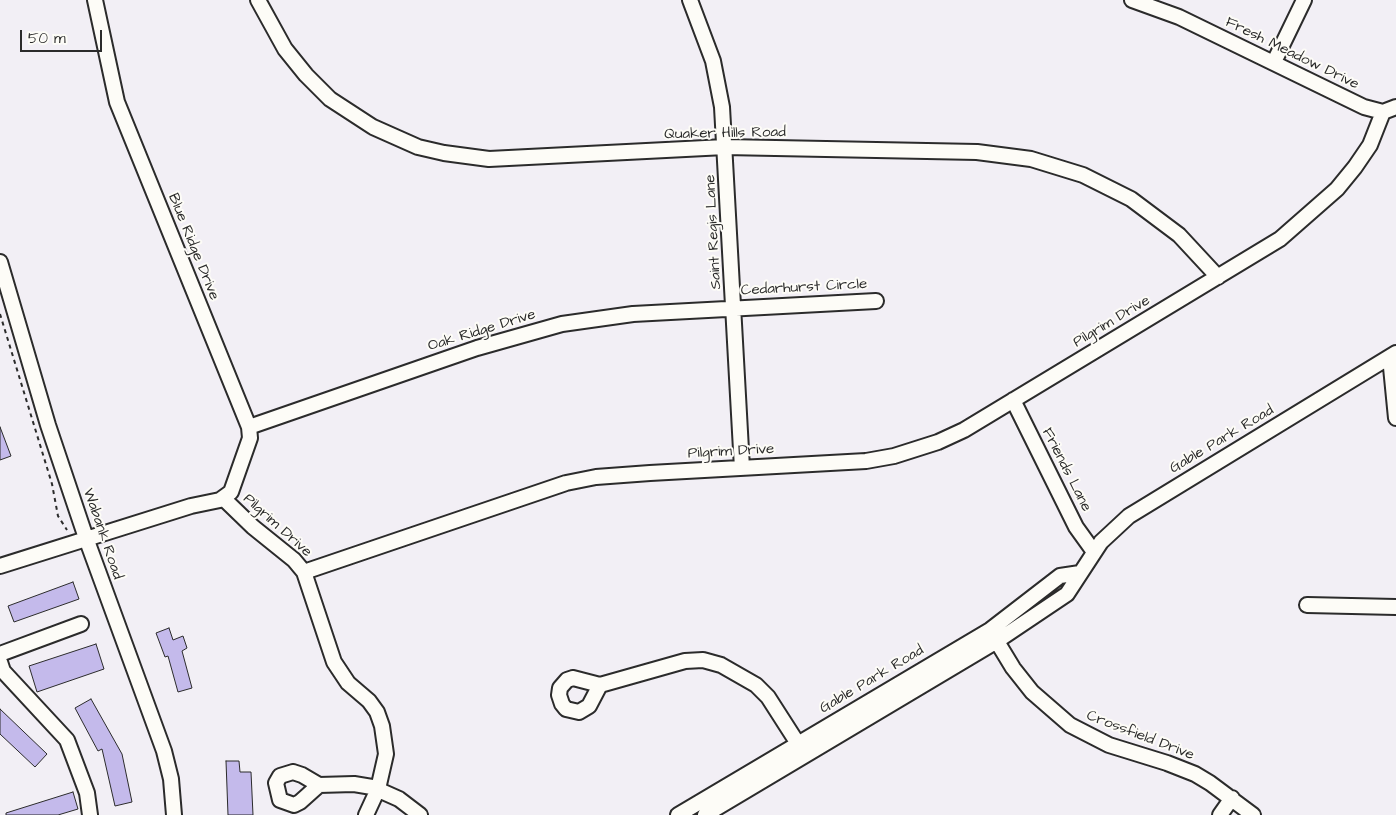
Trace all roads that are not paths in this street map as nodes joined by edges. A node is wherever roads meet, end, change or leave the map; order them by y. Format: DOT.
graph roads {
  1 [pos="95,0"];
  2 [pos="258,0"];
  3 [pos="690,0"];
  4 [pos="1132,0"];
  5 [pos="1304,0"];
  6 [pos="1274,62"];
  7 [pos="1390,110"];
  8 [pos="725,147"];
  9 [pos="0,262"];
  10 [pos="1218,277"];
  11 [pos="876,301"];
  12 [pos="734,308"];
  13 [pos="1393,355"];
  14 [pos="1013,400"];
  15 [pos="1396,418"];
  16 [pos="249,427"];
  17 [pos="742,468"];
  18 [pos="223,498"];
  19 [pos="86,538"];
  20 [pos="1094,552"];
  21 [pos="0,566"];
  22 [pos="304,572"];
  23 [pos="1308,605"];
  24 [pos="1396,607"];
  25 [pos="81,624"];
  26 [pos="993,636"];
  27 [pos="0,654"];
  28 [pos="0,662"];
  29 [pos="600,685"];
  30 [pos="802,749"];
  31 [pos="319,785"];
  32 [pos="378,789"];
  33 [pos="1232,798"];
  34 [pos="90,815"];
  35 [pos="174,815"];
  36 [pos="366,815"];
  37 [pos="420,815"];
  38 [pos="678,815"];
  39 [pos="705,815"];
  40 [pos="1220,815"];
  41 [pos="1253,815"];
  1 -- 16 [label="street, Blue Ridge Drive"];
  2 -- 8 [label="street, Quaker Hills Road"];
  3 -- 8 [label="street, Saint Regis Lane"];
  4 -- 6 [label="street, Fresh Meadow Drive"];
  5 -- 6 [label="street"];
  6 -- 7 [label="street, Fresh Meadow Drive"];
  7 -- 10 [label="street, Pilgrim Drive"];
  8 -- 10 [label="street, Quaker Hills Road"];
  8 -- 12 [label="street, Saint Regis Lane"];
  9 -- 19 [label="street, Wabank Road"];
  10 -- 14 [label="street, Pilgrim Drive"];
  11 -- 12 [label="street, Cedarhurst Circle"];
  12 -- 16 [label="street, Oak Ridge Drive"];
  12 -- 17 [label="street, Saint Regis Lane"];
  13 -- 15 [label="street"];
  13 -- 20 [label="street, Gable Park Road"];
  14 -- 17 [label="street, Pilgrim Drive"];
  14 -- 20 [label="street, Friends Lane"];
  16 -- 18 [label="street, Blue Ridge Drive"];
  17 -- 22 [label="street, Pilgrim Drive"];
  18 -- 19 [label="street, Pilgrim Drive"];
  18 -- 22 [label="street, Pilgrim Drive"];
  19 -- 21 [label="street, Pilgrim Drive"];
  19 -- 35 [label="street, Wabank Road"];
  20 -- 26 [label="street, Gable Park Road"];
  22 -- 32 [label="street"];
  23 -- 24 [label="street"];
  25 -- 27 [label="street"];
  26 -- 30 [label="street, Gable Park Road"];
  26 -- 33 [label="street, Crossfield Drive"];
  28 -- 34 [label="street"];
  29 -- 30 [label="street"];
  30 -- 38 [label="street, Gable Park Road"];
  30 -- 39 [label="street, Gable Park Road"];
  31 -- 32 [label="street"];
  32 -- 36 [label="street"];
  32 -- 37 [label="street"];
  33 -- 40 [label="street"];
  33 -- 41 [label="street, Crossfield Drive"];
}
